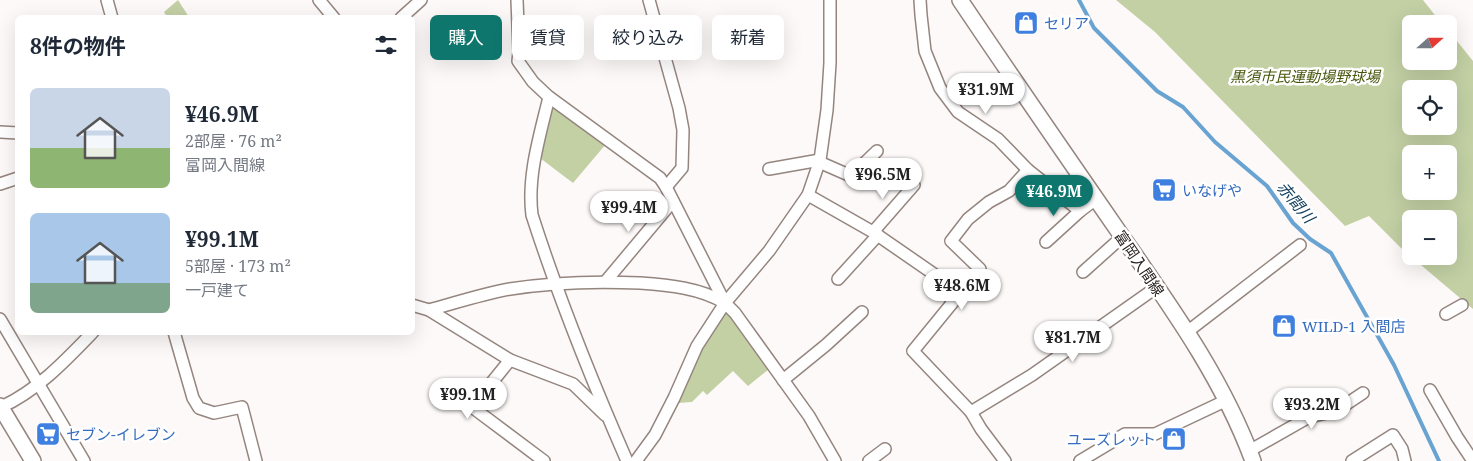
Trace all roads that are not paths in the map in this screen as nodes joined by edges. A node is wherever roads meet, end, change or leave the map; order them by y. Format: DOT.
graph roads {
  1 [pos="107,0"];
  2 [pos="319,0"];
  3 [pos="421,0"];
  4 [pos="517,0"];
  5 [pos="648,0"];
  6 [pos="830,0"];
  7 [pos="920,0"];
  8 [pos="960,0"];
  9 [pos="111,15"];
  10 [pos="332,15"];
  11 [pos="404,15"];
  12 [pos="549,98"];
  13 [pos="0,132"];
  14 [pos="15,133"];
  15 [pos="877,151"];
  16 [pos="819,161"];
  17 [pos="769,169"];
  18 [pos="1028,170"];
  19 [pos="15,179"];
  20 [pos="0,184"];
  21 [pos="914,185"];
  22 [pos="666,187"];
  23 [pos="808,195"];
  24 [pos="1096,199"];
  25 [pos="673,201"];
  26 [pos="1080,211"];
  27 [pos="875,234"];
  28 [pos="1122,237"];
  29 [pos="1046,242"];
  30 [pos="1300,245"];
  31 [pos="1083,272"];
  32 [pos="838,278"];
  33 [pos="606,281"];
  34 [pos="556,283"];
  35 [pos="1158,287"];
  36 [pos="952,302"];
  37 [pos="725,303"];
  38 [pos="1462,305"];
  39 [pos="415,306"];
  40 [pos="428,310"];
  41 [pos="862,312"];
  42 [pos="1446,314"];
  43 [pos="0,319"];
  44 [pos="1187,332"];
  45 [pos="90,335"];
  46 [pos="175,335"];
  47 [pos="510,360"];
  48 [pos="783,380"];
  49 [pos="39,383"];
  50 [pos="1430,390"];
  51 [pos="1364,393"];
  52 [pos="1226,400"];
  53 [pos="2,411"];
  54 [pos="971,412"];
  55 [pos="608,418"];
  56 [pos="885,449"];
  57 [pos="1251,456"];
  58 [pos="34,461"];
  59 [pos="84,461"];
  60 [pos="256,461"];
  61 [pos="544,461"];
  62 [pos="627,461"];
  63 [pos="636,461"];
  64 [pos="835,461"];
  65 [pos="869,461"];
  66 [pos="1006,461"];
  67 [pos="1080,461"];
  68 [pos="1352,461"];
  69 [pos="1405,461"];
  70 [pos="1473,461"];
  1 -- 9 [label="street"];
  2 -- 10 [label="street"];
  3 -- 11 [label="street"];
  4 -- 12 [label="street"];
  5 -- 22 [label="street"];
  6 -- 16 [label="street"];
  7 -- 18 [label="street"];
  8 -- 24 [label="main road, 富岡入間線"];
  12 -- 22 [label="street"];
  12 -- 34 [label="street"];
  13 -- 14 [label="street"];
  15 -- 16 [label="street"];
  16 -- 17 [label="street"];
  16 -- 23 [label="street"];
  18 -- 26 [label="street"];
  18 -- 36 [label="street"];
  19 -- 20 [label="street"];
  21 -- 27 [label="street"];
  22 -- 25 [label="street"];
  23 -- 27 [label="street"];
  23 -- 37 [label="street"];
  24 -- 26 [label="street"];
  24 -- 28 [label="main road, 富岡入間線"];
  25 -- 33 [label="street"];
  25 -- 37 [label="street"];
  26 -- 29 [label="street"];
  27 -- 32 [label="street"];
  27 -- 36 [label="street"];
  28 -- 31 [label="street"];
  28 -- 35 [label="main road, 富岡入間線"];
  30 -- 44 [label="street"];
  33 -- 34 [label="street"];
  33 -- 37 [label="street"];
  34 -- 40 [label="street"];
  34 -- 55 [label="street"];
  35 -- 44 [label="main road, 富岡入間線"];
  35 -- 54 [label="street"];
  36 -- 54 [label="street"];
  37 -- 48 [label="street"];
  37 -- 63 [label="street"];
  38 -- 42 [label="street"];
  39 -- 40 [label="street"];
  40 -- 47 [label="street"];
  41 -- 48 [label="street"];
  43 -- 49 [label="street"];
  44 -- 52 [label="main road, 富岡入間線"];
  45 -- 49 [label="street"];
  46 -- 60 [label="street"];
  47 -- 55 [label="street"];
  47 -- 61 [label="street"];
  48 -- 64 [label="street"];
  49 -- 53 [label="street"];
  49 -- 59 [label="street"];
  50 -- 70 [label="street"];
  51 -- 57 [label="street"];
  52 -- 57 [label="main road, 富岡入間線"];
  52 -- 67 [label="street"];
  53 -- 58 [label="main road"];
  54 -- 66 [label="street"];
  55 -- 62 [label="street"];
  56 -- 65 [label="street"];
  68 -- 69 [label="street"];
}
